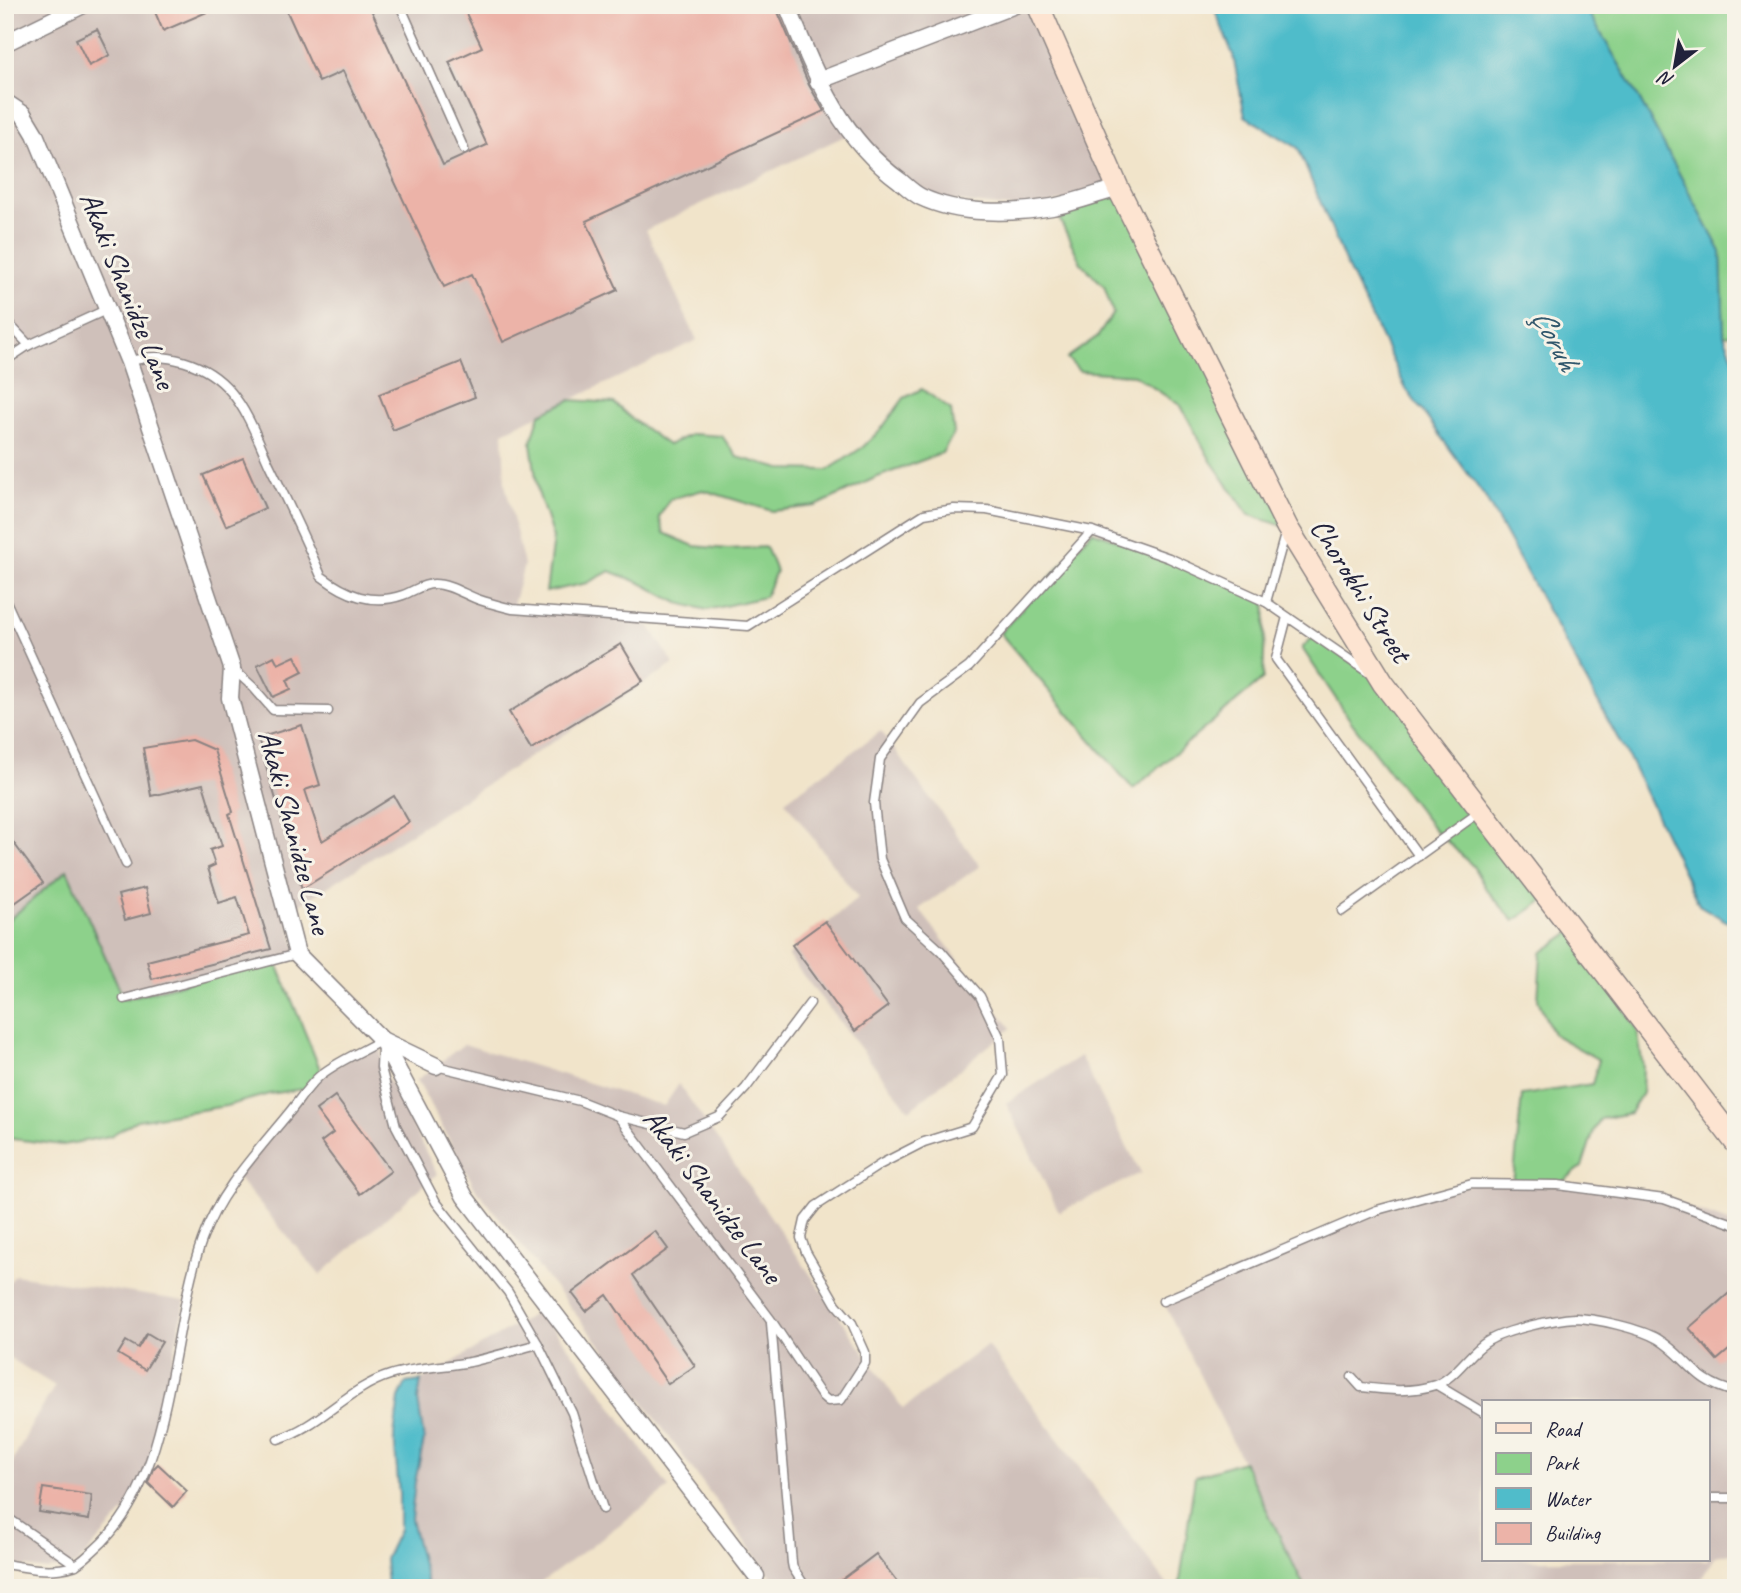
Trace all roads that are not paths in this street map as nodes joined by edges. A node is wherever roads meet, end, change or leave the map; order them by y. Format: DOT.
graph roads {
  1 [pos="83,5"];
  2 [pos="400,5"];
  3 [pos="787,5"];
  4 [pos="1015,5"];
  5 [pos="1038,5"];
  6 [pos="5,43"];
  7 [pos="818,81"];
  8 [pos="5,102"];
  9 [pos="464,149"];
  10 [pos="1118,188"];
  11 [pos="108,309"];
  12 [pos="5,312"];
  13 [pos="8,325"];
  14 [pos="29,345"];
  15 [pos="5,361"];
  16 [pos="129,362"];
  17 [pos="1287,527"];
  18 [pos="1092,531"];
  19 [pos="5,599"];
  20 [pos="1266,602"];
  21 [pos="1287,617"];
  22 [pos="232,668"];
  23 [pos="1383,683"];
  24 [pos="328,711"];
  25 [pos="1481,811"];
  26 [pos="1419,856"];
  27 [pos="126,864"];
  28 [pos="1342,912"];
  29 [pos="298,954"];
  30 [pos="124,999"];
  31 [pos="810,1003"];
  32 [pos="382,1040"];
  33 [pos="436,1066"];
  34 [pos="618,1115"];
  35 [pos="1736,1143"];
  36 [pos="1736,1225"];
  37 [pos="1163,1301"];
  38 [pos="771,1320"];
  39 [pos="538,1343"];
  40 [pos="1352,1377"];
  41 [pos="1437,1385"];
  42 [pos="1736,1392"];
  43 [pos="1482,1412"];
  44 [pos="278,1439"];
  45 [pos="1736,1498"];
  46 [pos="1710,1499"];
  47 [pos="603,1509"];
  48 [pos="5,1516"];
  49 [pos="5,1564"];
  50 [pos="76,1565"];
  51 [pos="756,1576"];
  52 [pos="806,1588"];
  1 -- 6 [label="street"];
  2 -- 9 [label="lane"];
  3 -- 7 [label="street"];
  4 -- 7 [label="street"];
  5 -- 10 [label="street, Chorokhi Street"];
  7 -- 10 [label="street"];
  8 -- 11 [label="street, Akaki Shanidze Lane"];
  10 -- 17 [label="street, Chorokhi Street"];
  11 -- 14 [label="lane"];
  11 -- 16 [label="street, Akaki Shanidze Lane"];
  12 -- 13 [label="lane"];
  13 -- 14 [label="lane"];
  14 -- 15 [label="lane"];
  16 -- 18 [label="lane"];
  16 -- 22 [label="street, Akaki Shanidze Lane"];
  17 -- 20 [label="lane"];
  17 -- 23 [label="street, Chorokhi Street"];
  18 -- 20 [label="lane"];
  18 -- 38 [label="lane, Akaki Shanidze Lane"];
  19 -- 27 [label="lane"];
  20 -- 21 [label="lane"];
  21 -- 23 [label="lane"];
  21 -- 26 [label="lane"];
  22 -- 24 [label="lane"];
  22 -- 29 [label="street, Akaki Shanidze Lane"];
  23 -- 25 [label="street, Chorokhi Street"];
  25 -- 26 [label="lane"];
  25 -- 35 [label="street, Chorokhi Street"];
  26 -- 28 [label="lane"];
  29 -- 30 [label="lane"];
  29 -- 32 [label="street, Akaki Shanidze Lane"];
  31 -- 34 [label="lane"];
  32 -- 33 [label="street, Akaki Shanidze Lane"];
  32 -- 39 [label="lane"];
  32 -- 50 [label="lane"];
  32 -- 51 [label="street"];
  33 -- 34 [label="lane, Akaki Shanidze Lane"];
  34 -- 38 [label="lane, Akaki Shanidze Lane"];
  36 -- 37 [label="lane"];
  38 -- 52 [label="lane"];
  39 -- 44 [label="lane"];
  39 -- 47 [label="lane"];
  40 -- 41 [label="lane"];
  41 -- 42 [label="lane"];
  41 -- 43 [label="lane"];
  45 -- 46 [label="lane"];
  48 -- 50 [label="lane"];
  49 -- 50 [label="lane"];
}
